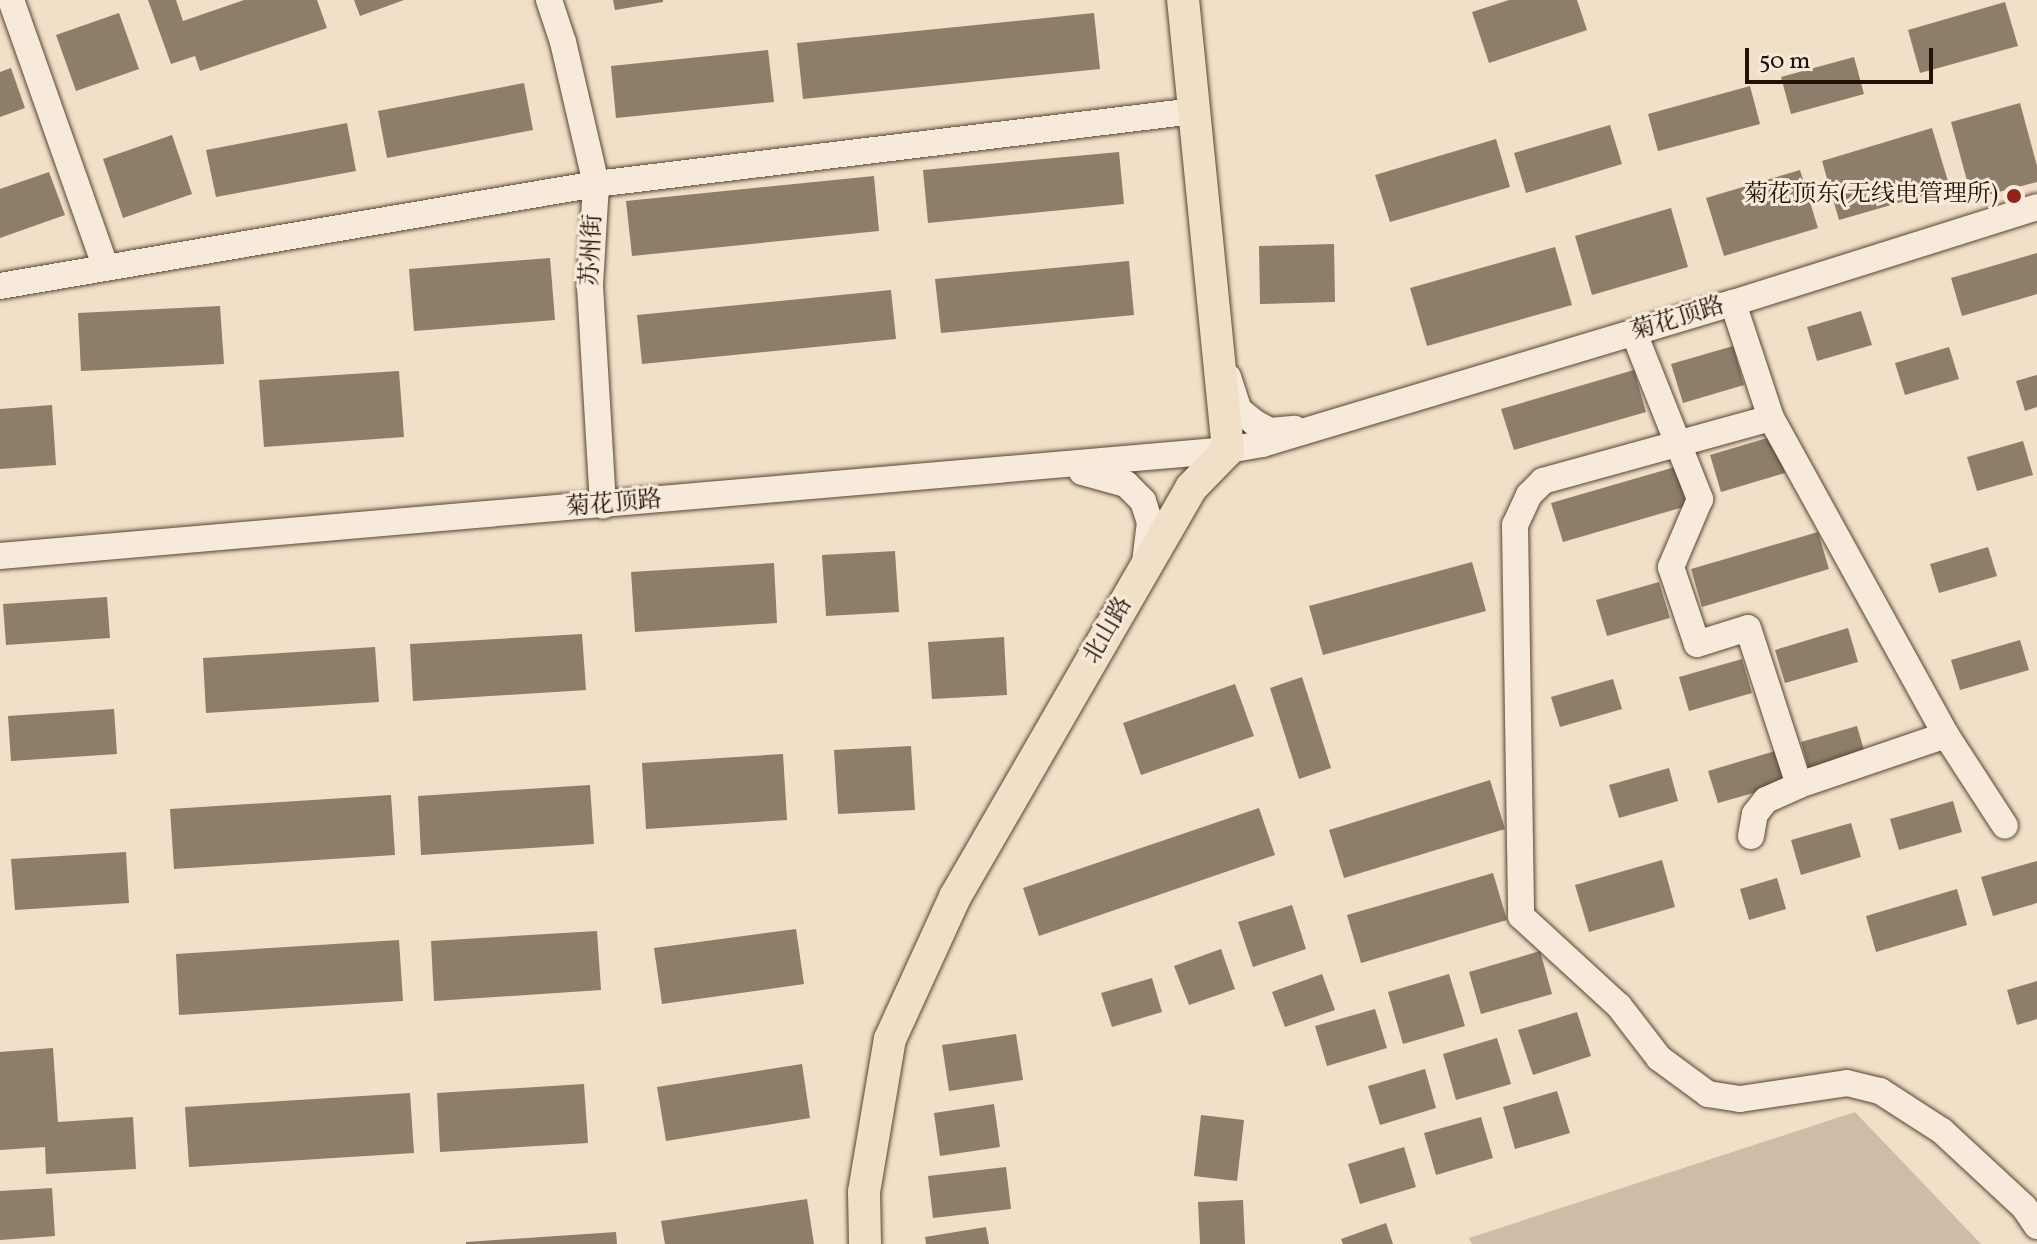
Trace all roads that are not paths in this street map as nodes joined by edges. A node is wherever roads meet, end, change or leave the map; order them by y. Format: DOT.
graph roads {
  1 [pos="11,0"];
  2 [pos="549,0"];
  3 [pos="1183,0"];
  4 [pos="1194,111"];
  5 [pos="596,184"];
  6 [pos="2037,207"];
  7 [pos="106,268"];
  8 [pos="0,286"];
  9 [pos="1733,303"];
  10 [pos="1634,333"];
  11 [pos="1217,348"];
  12 [pos="1771,418"];
  13 [pos="1318,427"];
  14 [pos="1676,445"];
  15 [pos="1228,450"];
  16 [pos="1063,467"];
  17 [pos="603,506"];
  18 [pos="0,556"];
  19 [pos="1144,569"];
  20 [pos="1946,735"];
  21 [pos="1799,785"];
  22 [pos="2005,826"];
  23 [pos="1751,836"];
  24 [pos="2037,1226"];
  25 [pos="865,1244"];
  1 -- 7 [label="street"];
  2 -- 5 [label="street, 苏州街"];
  3 -- 4 [label="main road"];
  4 -- 5 [label="street"];
  4 -- 11 [label="main road"];
  5 -- 7 [label="street"];
  5 -- 17 [label="street, 苏州街"];
  6 -- 9 [label="street, 菊花顶路"];
  7 -- 8 [label="street"];
  9 -- 10 [label="street, 菊花顶路"];
  9 -- 12 [label="street"];
  10 -- 13 [label="street, 菊花顶路"];
  10 -- 14 [label="street"];
  11 -- 13 [label="street"];
  11 -- 15 [label="main road"];
  12 -- 14 [label="street"];
  12 -- 20 [label="street"];
  13 -- 15 [label="street, 菊花顶路"];
  14 -- 21 [label="street"];
  14 -- 24 [label="street"];
  15 -- 16 [label="street, 菊花顶路"];
  15 -- 19 [label="main road, 北山路"];
  16 -- 17 [label="street, 菊花顶路"];
  16 -- 19 [label="street"];
  17 -- 18 [label="street, 菊花顶路"];
  19 -- 25 [label="main road, 北山路"];
  20 -- 21 [label="street"];
  20 -- 22 [label="street"];
  21 -- 23 [label="street"];
}
